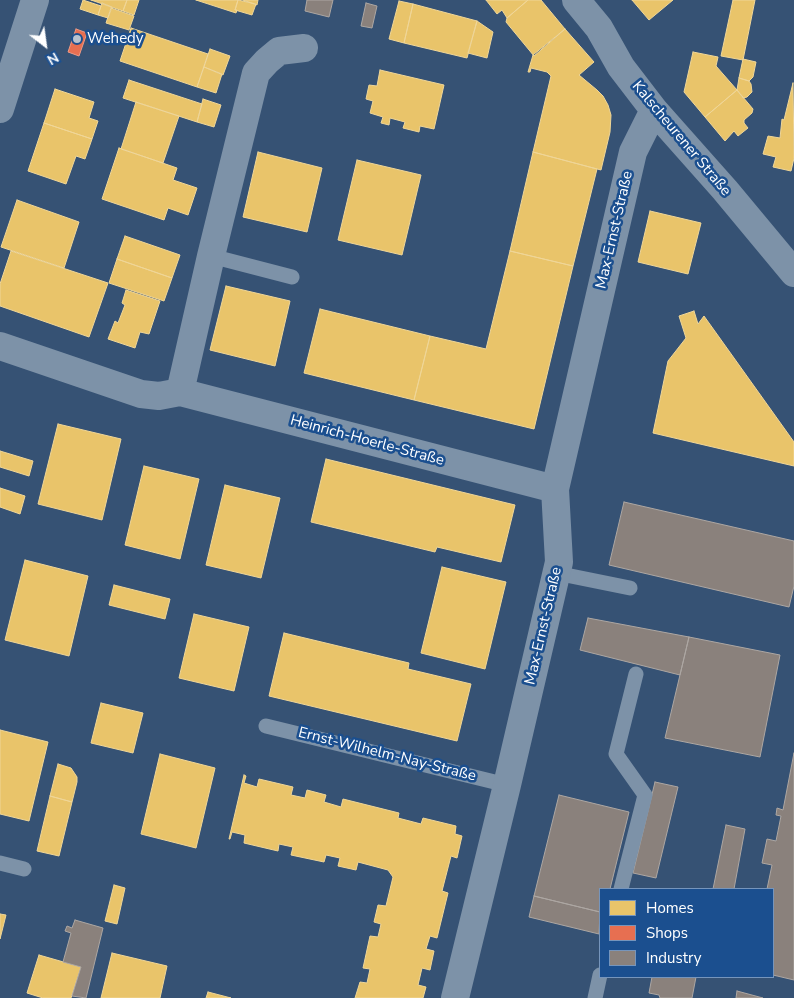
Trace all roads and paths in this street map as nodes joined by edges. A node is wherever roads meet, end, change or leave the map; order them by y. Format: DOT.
graph roads {
  1 [pos="35,0"];
  2 [pos="576,0"];
  3 [pos="304,48"];
  4 [pos="8,58"];
  5 [pos="0,109"];
  6 [pos="654,110"];
  7 [pos="211,256"];
  8 [pos="794,273"];
  9 [pos="292,277"];
  10 [pos="0,346"];
  11 [pos="180,392"];
  12 [pos="555,489"];
  13 [pos="556,573"];
  14 [pos="630,588"];
  15 [pos="636,674"];
  16 [pos="266,726"];
  17 [pos="507,785"];
  18 [pos="0,864"];
  19 [pos="24,870"];
  20 [pos="621,888"];
  21 [pos="599,978"];
  22 [pos="455,998"];
  23 [pos="594,998"];
  1 -- 4 [label="street"];
  2 -- 6 [label="street, Kalscheurener Straße"];
  3 -- 7 [label="street"];
  4 -- 5 [label="street"];
  6 -- 8 [label="street, Kalscheurener Straße"];
  6 -- 12 [label="street, Max-Ernst-Straße"];
  7 -- 9 [label="lane"];
  7 -- 11 [label="street"];
  10 -- 11 [label="street, Heinrich-Hoerle-Straße"];
  11 -- 12 [label="street, Heinrich-Hoerle-Straße"];
  12 -- 13 [label="street, Max-Ernst-Straße"];
  13 -- 14 [label="lane"];
  13 -- 17 [label="street, Max-Ernst-Straße"];
  15 -- 20 [label="lane"];
  16 -- 17 [label="lane, Ernst-Wilhelm-Nay-Straße"];
  17 -- 22 [label="street, Max-Ernst-Straße"];
  18 -- 19 [label="lane"];
  21 -- 23 [label="lane"];
}
